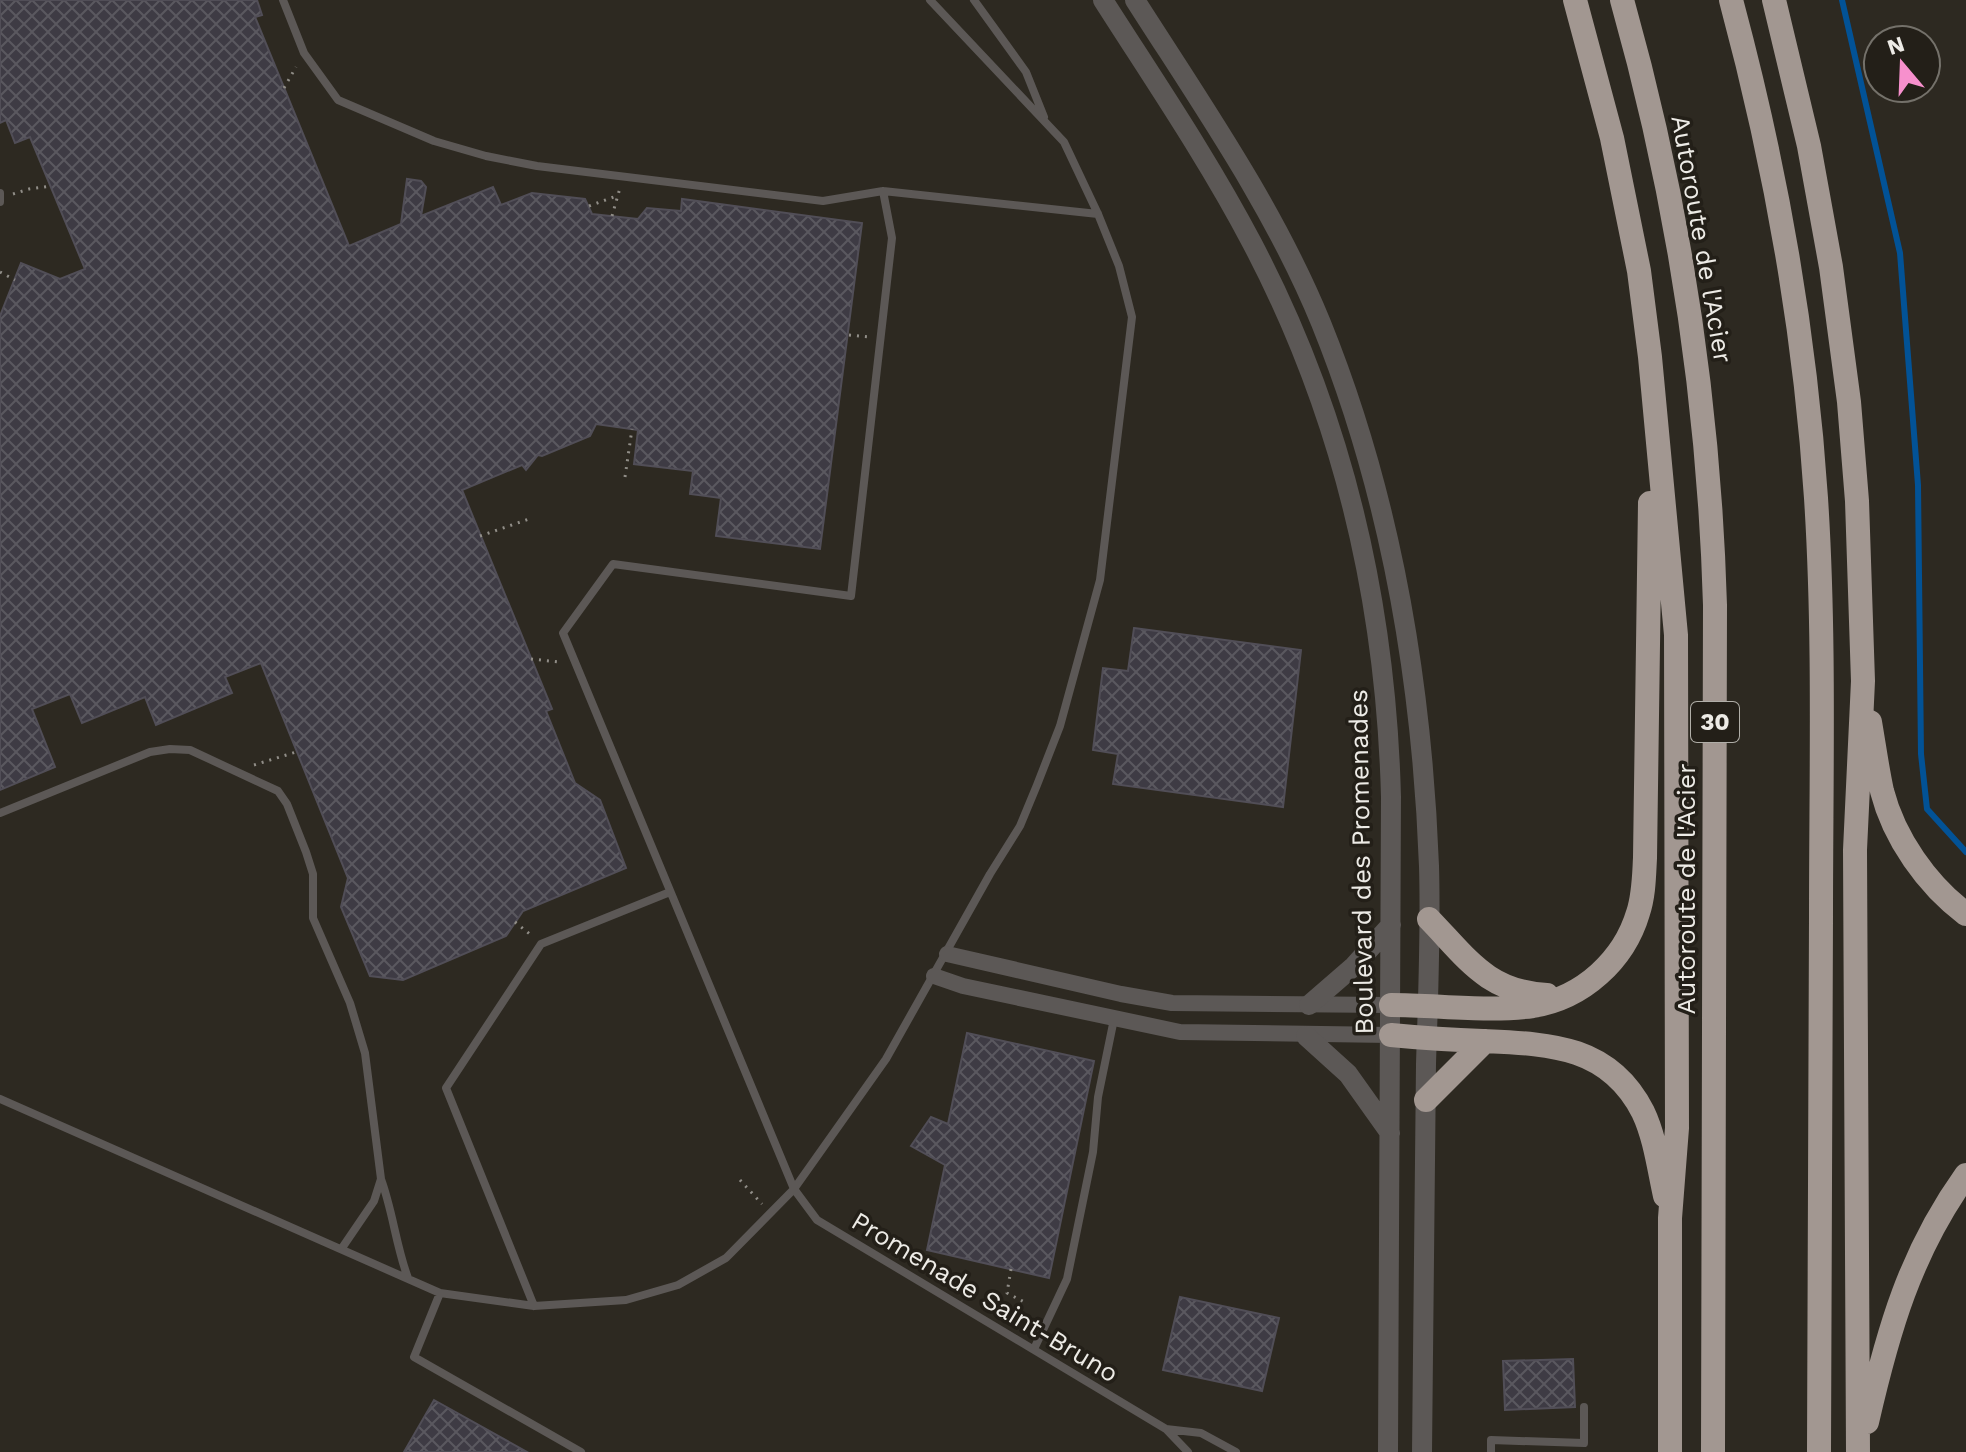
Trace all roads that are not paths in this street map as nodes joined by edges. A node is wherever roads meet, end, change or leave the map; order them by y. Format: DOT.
graph roads {
  1 [pos="283,0"];
  2 [pos="930,0"];
  3 [pos="974,0"];
  4 [pos="1103,0"];
  5 [pos="1135,0"];
  6 [pos="1575,0"];
  7 [pos="1622,0"];
  8 [pos="1731,0"];
  9 [pos="1774,0"];
  10 [pos="1048,125"];
  11 [pos="883,191"];
  12 [pos="1098,214"];
  13 [pos="1650,357"];
  14 [pos="1863,681"];
  15 [pos="0,813"];
  16 [pos="670,892"];
  17 [pos="1966,914"];
  18 [pos="1429,919"];
  19 [pos="1391,925"];
  20 [pos="947,954"];
  21 [pos="934,976"];
  22 [pos="1569,995"];
  23 [pos="1309,1005"];
  24 [pos="1391,1005"];
  25 [pos="1428,1005"];
  26 [pos="1114,1019"];
  27 [pos="1391,1035"];
  28 [pos="1306,1036"];
  29 [pos="1427,1039"];
  30 [pos="1485,1041"];
  31 [pos="0,1099"];
  32 [pos="1426,1100"];
  33 [pos="1390,1133"];
  34 [pos="1966,1175"];
  35 [pos="381,1179"];
  36 [pos="794,1189"];
  37 [pos="1670,1218"];
  38 [pos="342,1248"];
  39 [pos="408,1278"];
  40 [pos="440,1293"];
  41 [pos="534,1306"];
  42 [pos="1034,1349"];
  43 [pos="1584,1407"];
  44 [pos="1166,1429"];
  45 [pos="1186,1431"];
  46 [pos="1178,1448"];
  47 [pos="1584,1448"];
  48 [pos="581,1452"];
  49 [pos="1188,1452"];
  50 [pos="1236,1452"];
  51 [pos="1388,1452"];
  52 [pos="1422,1452"];
  53 [pos="1491,1452"];
  54 [pos="1670,1452"];
  55 [pos="1713,1452"];
  56 [pos="1819,1452"];
  57 [pos="1859,1452"];
  1 -- 11 [label="lane"];
  2 -- 10 [label="lane"];
  3 -- 10 [label="lane"];
  4 -- 19 [label="street, Boulevard des Promenades"];
  5 -- 18 [label="street"];
  6 -- 13 [label="highway"];
  7 -- 55 [label="highway, Autoroute de l'Acier / 30"];
  8 -- 56 [label="highway"];
  9 -- 14 [label="highway"];
  10 -- 12 [label="lane"];
  11 -- 12 [label="lane"];
  11 -- 16 [label="lane, Promenade Saint-Bruno"];
  12 -- 20 [label="lane"];
  13 -- 22 [label="highway"];
  13 -- 37 [label="highway"];
  14 -- 17 [label="highway"];
  14 -- 57 [label="highway"];
  15 -- 35 [label="lane"];
  16 -- 36 [label="lane, Promenade Saint-Bruno"];
  16 -- 41 [label="lane"];
  18 -- 22 [label="highway"];
  18 -- 25 [label="street"];
  19 -- 23 [label="street"];
  19 -- 24 [label="street, Boulevard des Promenades"];
  20 -- 21 [label="lane"];
  20 -- 23 [label="street"];
  21 -- 26 [label="street"];
  21 -- 36 [label="lane"];
  22 -- 25 [label="highway"];
  23 -- 24 [label="street"];
  24 -- 25 [label="highway"];
  24 -- 27 [label="street, Boulevard des Promenades"];
  25 -- 29 [label="street"];
  26 -- 28 [label="street"];
  26 -- 42 [label="lane"];
  27 -- 28 [label="street"];
  27 -- 29 [label="highway"];
  27 -- 33 [label="street, Boulevard des Promenades"];
  28 -- 33 [label="street"];
  29 -- 30 [label="highway"];
  29 -- 32 [label="street"];
  30 -- 32 [label="highway"];
  30 -- 37 [label="highway"];
  31 -- 38 [label="lane"];
  32 -- 52 [label="street"];
  33 -- 51 [label="street, Boulevard des Promenades"];
  34 -- 57 [label="highway"];
  35 -- 38 [label="lane"];
  35 -- 39 [label="lane"];
  36 -- 41 [label="lane"];
  36 -- 42 [label="lane, Promenade Saint-Bruno"];
  37 -- 54 [label="highway"];
  38 -- 39 [label="lane"];
  39 -- 40 [label="lane"];
  40 -- 41 [label="lane"];
  40 -- 48 [label="lane"];
  42 -- 44 [label="lane, Promenade Saint-Bruno"];
  43 -- 47 [label="lane"];
  44 -- 45 [label="lane, Promenade Saint-Bruno"];
  44 -- 46 [label="lane, Promenade Saint-Bruno"];
  45 -- 46 [label="lane"];
  45 -- 50 [label="lane, Promenade Saint-Bruno"];
  46 -- 49 [label="lane, Promenade Saint-Bruno"];
  47 -- 53 [label="lane"];
}
